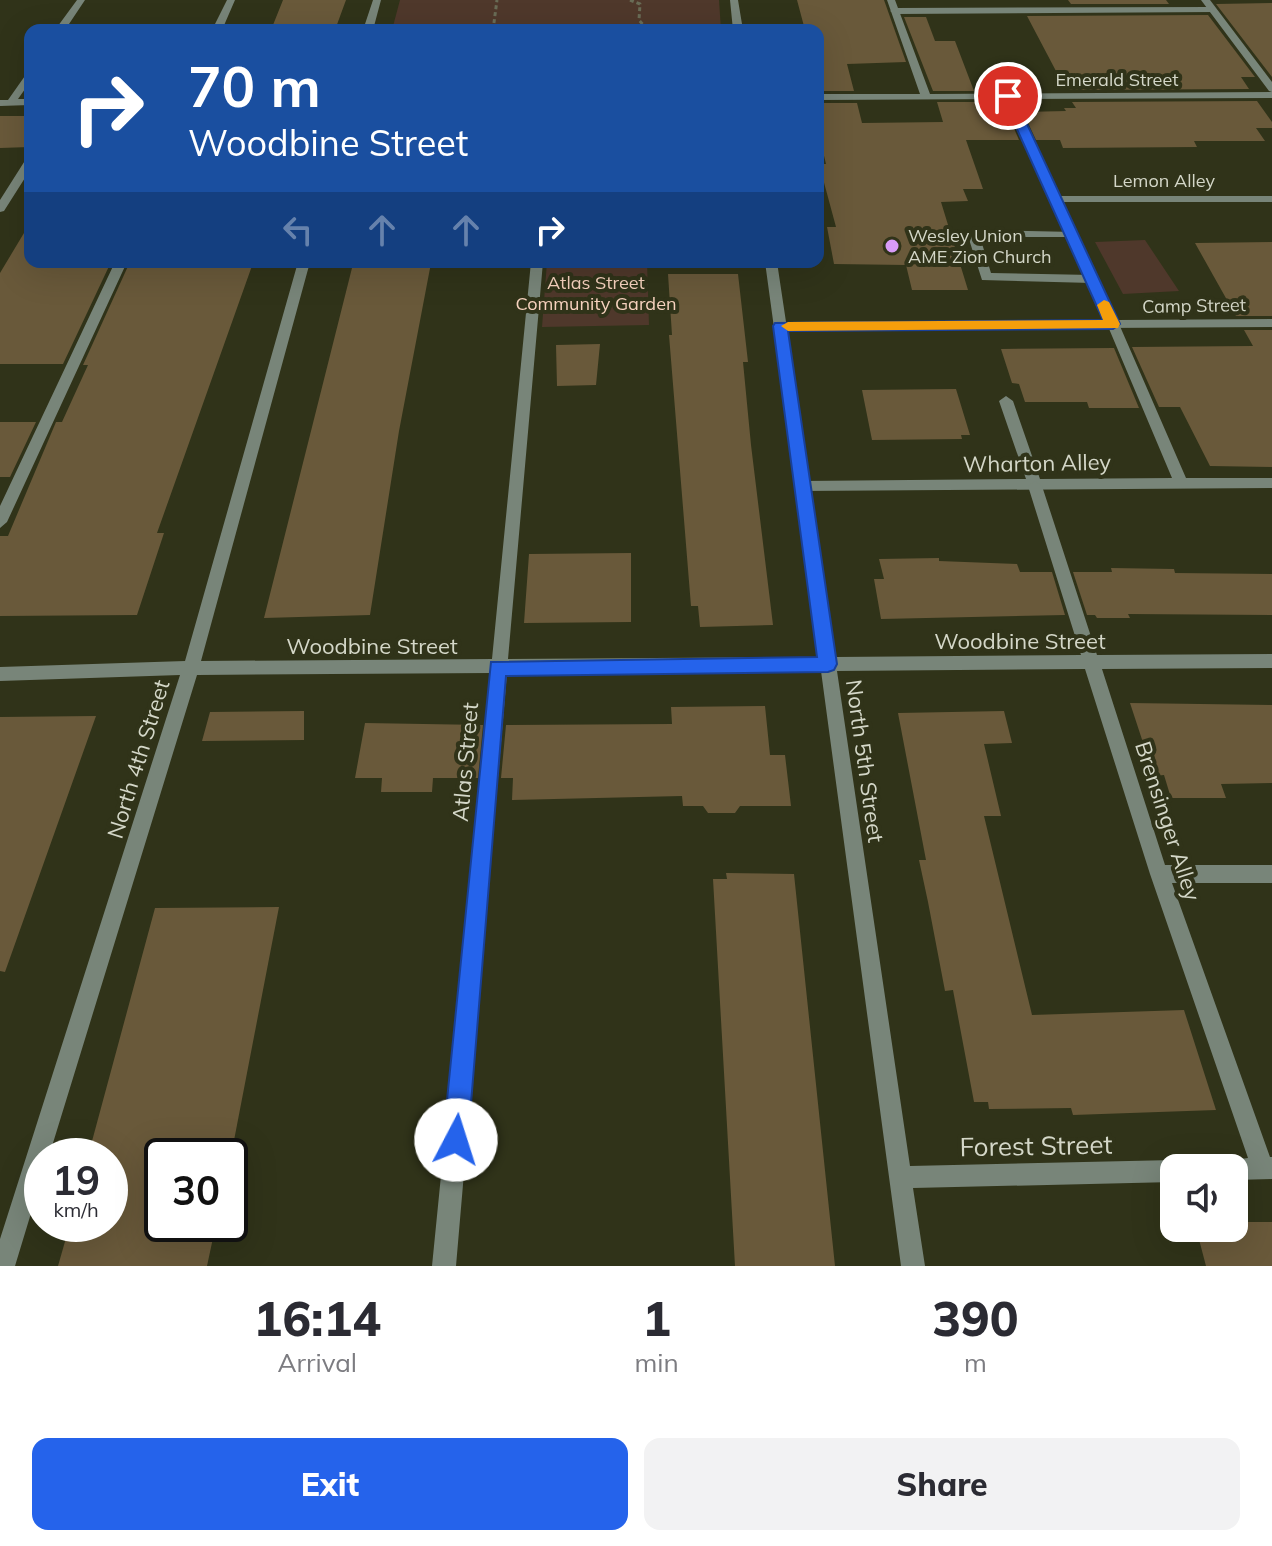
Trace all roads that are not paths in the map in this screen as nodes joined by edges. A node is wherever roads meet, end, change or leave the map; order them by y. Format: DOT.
graph roads {
  1 [pos="81,0"];
  2 [pos="231,0"];
  3 [pos="377,0"];
  4 [pos="734,0"];
  5 [pos="891,0"];
  6 [pos="1205,0"];
  7 [pos="1212,10"];
  8 [pos="895,11"];
  9 [pos="64,24"];
  10 [pos="220,24"];
  11 [pos="370,24"];
  12 [pos="737,24"];
  13 [pos="24,82"];
  14 [pos="1272,89"];
  15 [pos="1272,95"];
  16 [pos="926,96"];
  17 [pos="1008,96"];
  18 [pos="824,97"];
  19 [pos="6,103"];
  20 [pos="24,171"];
  21 [pos="1055,199"];
  22 [pos="1272,199"];
  23 [pos="0,209"];
  24 [pos="1071,234"];
  25 [pos="118,268"];
  26 [pos="302,268"];
  27 [pos="536,268"];
  28 [pos="772,268"];
  29 [pos="1092,279"];
  30 [pos="1272,323"];
  31 [pos="1113,324"];
  32 [pos="780,326"];
  33 [pos="1006,401"];
  34 [pos="1181,483"];
  35 [pos="1272,483"];
  36 [pos="802,486"];
  37 [pos="1035,486"];
  38 [pos="0,522"];
  39 [pos="1272,661"];
  40 [pos="1091,662"];
  41 [pos="828,664"];
  42 [pos="191,668"];
  43 [pos="498,668"];
  44 [pos="0,674"];
  45 [pos="1159,874"];
  46 [pos="1272,874"];
  47 [pos="1268,1168"];
  48 [pos="1248,1169"];
  49 [pos="1160,1171"];
  50 [pos="900,1177"];
  51 [pos="3,1266"];
  52 [pos="444,1266"];
  53 [pos="913,1266"];
  1 -- 9 [label="street"];
  2 -- 10 [label="street"];
  3 -- 11 [label="street"];
  4 -- 12 [label="street"];
  5 -- 8 [label="street"];
  6 -- 7 [label="street"];
  7 -- 8 [label="street"];
  7 -- 14 [label="street"];
  8 -- 16 [label="street"];
  13 -- 19 [label="street"];
  15 -- 17 [label="street, Emerald Street"];
  16 -- 17 [label="street, Emerald Street"];
  16 -- 18 [label="street, Emerald Street"];
  17 -- 21 [label="street"];
  20 -- 23 [label="street"];
  21 -- 22 [label="street, Lemon Alley"];
  21 -- 24 [label="street"];
  24 -- 29 [label="street"];
  24 -- 29 [label="street"];
  25 -- 38 [label="street"];
  26 -- 42 [label="street, North 4th Street"];
  27 -- 43 [label="street, Atlas Street"];
  28 -- 32 [label="street, North 5th Street"];
  29 -- 31 [label="street"];
  30 -- 31 [label="street, Camp Street"];
  31 -- 32 [label="street, Camp Street"];
  31 -- 34 [label="street"];
  32 -- 36 [label="street, North 5th Street"];
  33 -- 37 [label="street, Brensinger Alley"];
  34 -- 35 [label="street, Wharton Alley"];
  34 -- 37 [label="street, Wharton Alley"];
  36 -- 37 [label="street, Wharton Alley"];
  36 -- 41 [label="street, North 5th Street"];
  37 -- 40 [label="street, Brensinger Alley"];
  39 -- 40 [label="street, Woodbine Street"];
  40 -- 41 [label="street, Woodbine Street"];
  40 -- 45 [label="street, Brensinger Alley"];
  41 -- 43 [label="street, Woodbine Street"];
  41 -- 50 [label="street, North 5th Street"];
  42 -- 43 [label="street, Woodbine Street"];
  42 -- 44 [label="street, Woodbine Street"];
  42 -- 51 [label="street, North 4th Street"];
  43 -- 52 [label="street, Atlas Street"];
  45 -- 46 [label="street"];
  45 -- 47 [label="street, Brensinger Alley"];
  47 -- 48 [label="street"];
  49 -- 50 [label="street, Forest Street"];
  50 -- 53 [label="street, North 5th Street"];
}
